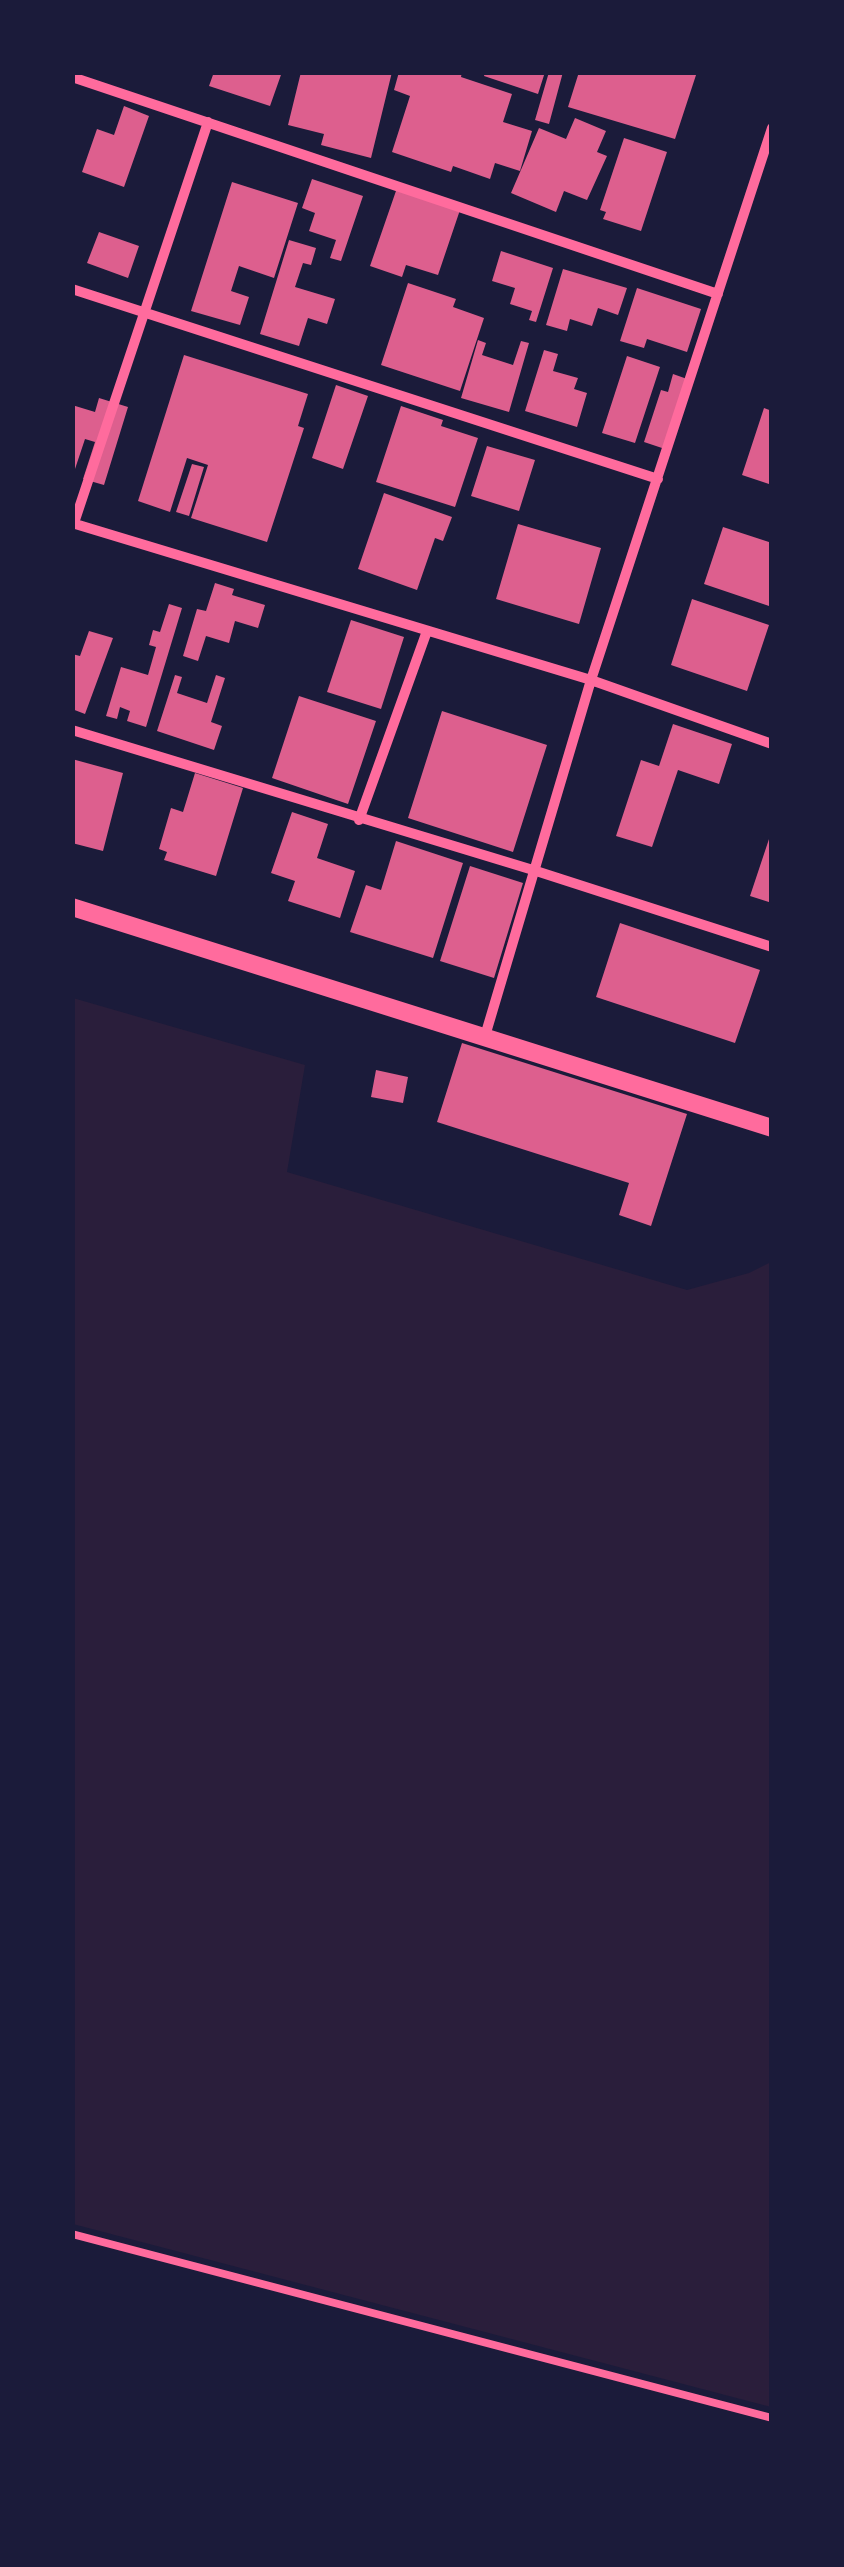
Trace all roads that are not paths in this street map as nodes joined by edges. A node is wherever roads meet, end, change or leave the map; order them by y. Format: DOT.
graph roads {
  1 [pos="72,77"];
  2 [pos="208,122"];
  3 [pos="772,128"];
  4 [pos="72,288"];
  5 [pos="718,294"];
  6 [pos="146,314"];
  7 [pos="658,479"];
  8 [pos="73,523"];
  9 [pos="427,630"];
  10 [pos="591,680"];
  11 [pos="72,730"];
  12 [pos="772,744"];
  13 [pos="359,820"];
  14 [pos="533,870"];
  15 [pos="72,907"];
  16 [pos="772,947"];
  17 [pos="484,1036"];
  18 [pos="772,1128"];
  19 [pos="72,2234"];
  20 [pos="772,2418"];
  1 -- 2 [label="street"];
  2 -- 5 [label="street"];
  2 -- 6 [label="street"];
  3 -- 5 [label="street"];
  4 -- 6 [label="street"];
  5 -- 7 [label="street"];
  6 -- 7 [label="street"];
  6 -- 8 [label="street"];
  7 -- 10 [label="street"];
  8 -- 9 [label="street"];
  9 -- 10 [label="street"];
  9 -- 13 [label="street"];
  10 -- 12 [label="street"];
  10 -- 14 [label="street"];
  11 -- 13 [label="street"];
  13 -- 14 [label="street"];
  14 -- 16 [label="street"];
  14 -- 17 [label="street"];
  15 -- 17 [label="street"];
  17 -- 18 [label="street"];
  19 -- 20 [label="lane"];
}
